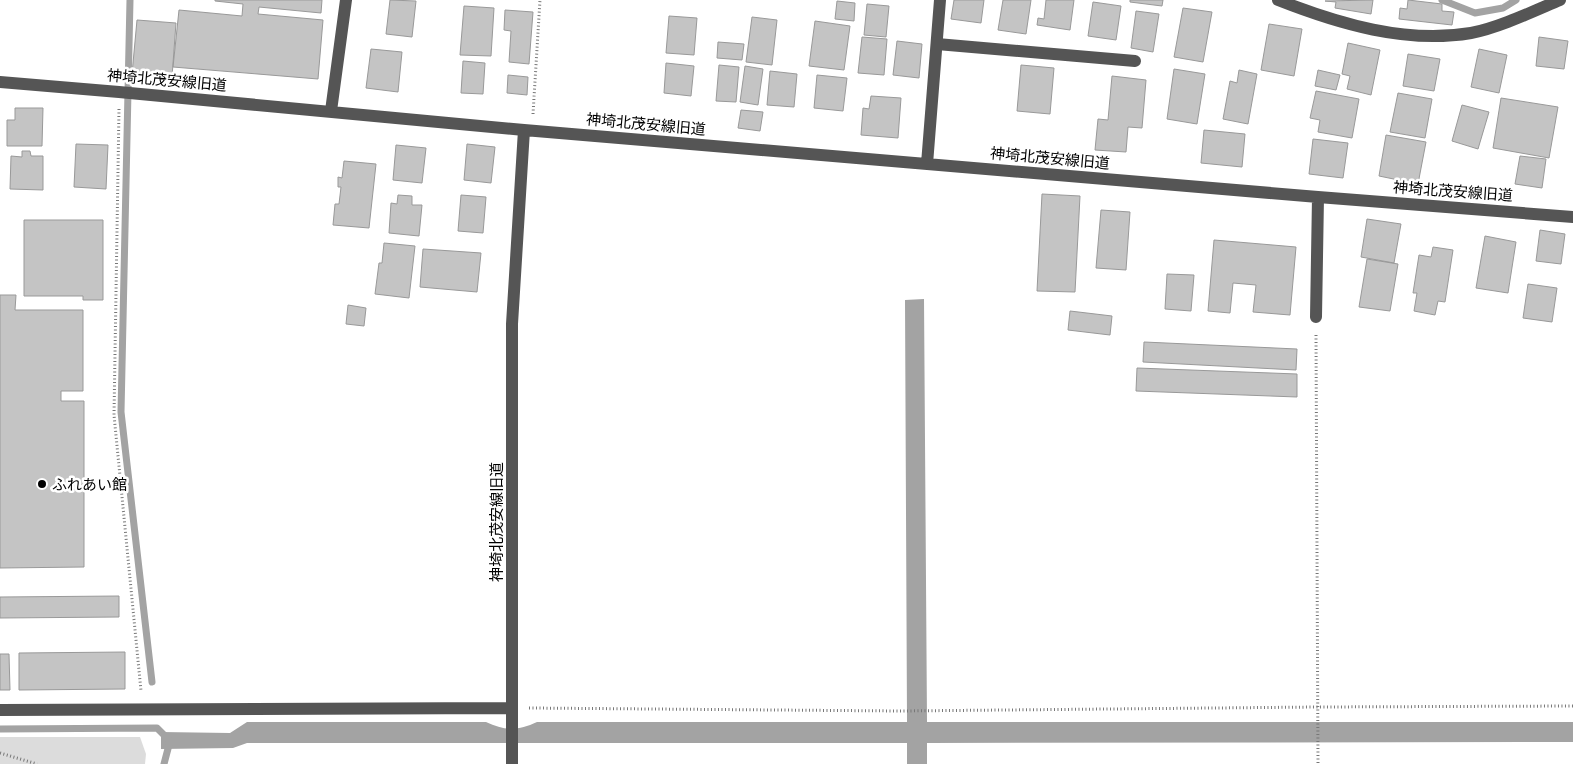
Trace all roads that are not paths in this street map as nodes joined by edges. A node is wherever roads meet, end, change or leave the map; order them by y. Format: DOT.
graph roads {
  1 [pos="346,0"];
  2 [pos="940,0"];
  3 [pos="1278,0"];
  4 [pos="1560,0"];
  5 [pos="936,44"];
  6 [pos="1135,61"];
  7 [pos="0,82"];
  8 [pos="331,111"];
  9 [pos="524,130"];
  10 [pos="927,164"];
  11 [pos="1318,197"];
  12 [pos="1573,217"];
  13 [pos="1316,317"];
  14 [pos="512,708"];
  15 [pos="0,710"];
  16 [pos="512,764"];
  1 -- 8 [label="street"];
  2 -- 5 [label="street"];
  3 -- 4 [label="street"];
  5 -- 6 [label="street"];
  5 -- 10 [label="street"];
  7 -- 8 [label="street, 神埼北茂安線旧道"];
  8 -- 9 [label="street, 神埼北茂安線旧道"];
  9 -- 10 [label="street, 神埼北茂安線旧道"];
  9 -- 14 [label="street, 神埼北茂安線旧道"];
  10 -- 11 [label="street, 神埼北茂安線旧道"];
  11 -- 12 [label="street, 神埼北茂安線旧道"];
  11 -- 13 [label="street"];
  14 -- 15 [label="street"];
  14 -- 16 [label="street, 神埼北茂安線旧道"];
}
